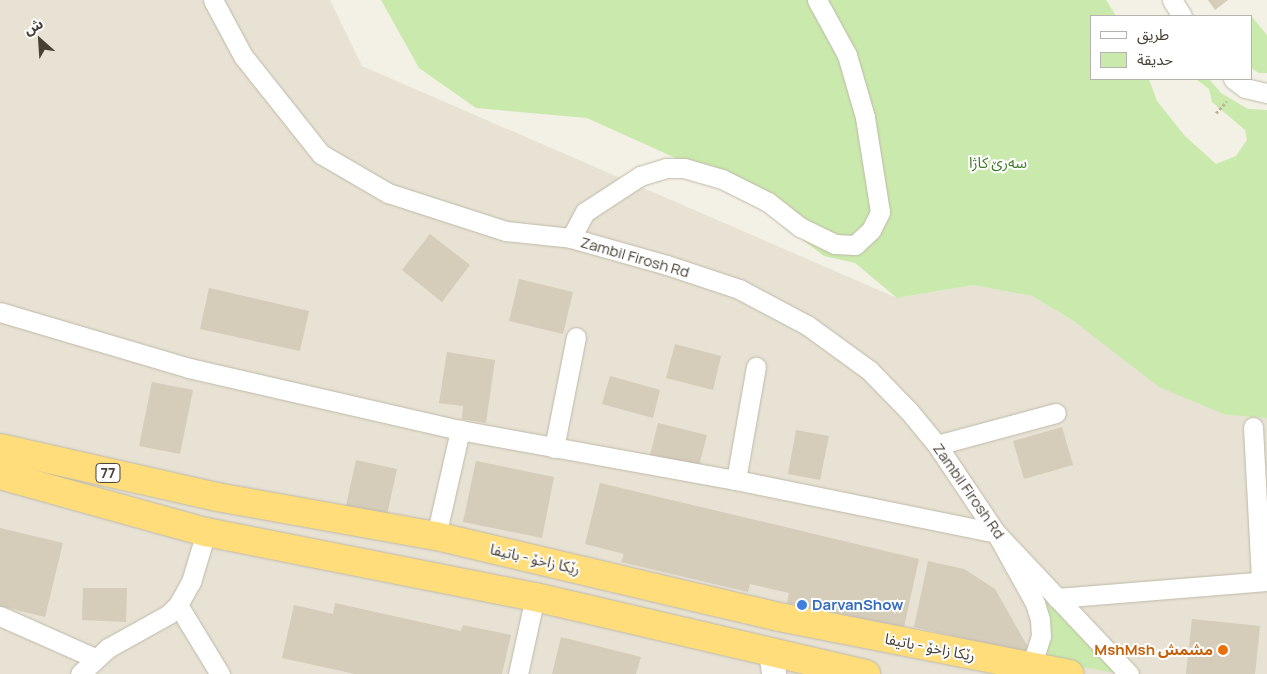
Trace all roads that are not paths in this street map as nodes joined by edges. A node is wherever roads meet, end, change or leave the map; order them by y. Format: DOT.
graph roads {
  1 [pos="212,0"];
  2 [pos="817,0"];
  3 [pos="1172,0"];
  4 [pos="1181,15"];
  5 [pos="1234,80"];
  6 [pos="1267,93"];
  7 [pos="571,238"];
  8 [pos="0,312"];
  9 [pos="576,338"];
  10 [pos="756,368"];
  11 [pos="1056,413"];
  12 [pos="1253,427"];
  13 [pos="460,430"];
  14 [pos="937,445"];
  15 [pos="0,448"];
  16 [pos="554,448"];
  17 [pos="0,475"];
  18 [pos="736,480"];
  19 [pos="206,532"];
  20 [pos="996,533"];
  21 [pos="436,536"];
  22 [pos="1264,581"];
  23 [pos="535,596"];
  24 [pos="1057,598"];
  25 [pos="178,605"];
  26 [pos="0,616"];
  27 [pos="96,658"];
  28 [pos="773,663"];
  29 [pos="1031,667"];
  30 [pos="80,674"];
  31 [pos="220,674"];
  32 [pos="518,674"];
  33 [pos="866,674"];
  34 [pos="1069,674"];
  35 [pos="1129,674"];
  1 -- 7 [label="street"];
  2 -- 7 [label="street, Zambil Firosh Rd"];
  3 -- 4 [label="street"];
  5 -- 6 [label="street"];
  7 -- 14 [label="street, Zambil Firosh Rd"];
  8 -- 13 [label="street"];
  9 -- 16 [label="street"];
  10 -- 18 [label="street"];
  11 -- 14 [label="street"];
  12 -- 22 [label="street"];
  13 -- 16 [label="street"];
  13 -- 21 [label="street"];
  14 -- 20 [label="street, Zambil Firosh Rd"];
  15 -- 21 [label="highway, رێکا زاخۆ - باتیفا / 77"];
  16 -- 18 [label="street"];
  17 -- 19 [label="highway"];
  18 -- 20 [label="street"];
  19 -- 23 [label="highway"];
  19 -- 25 [label="street"];
  20 -- 24 [label="street, Zambil Firosh Rd"];
  20 -- 29 [label="street"];
  21 -- 29 [label="highway, رێکا زاخۆ - باتیفا"];
  22 -- 24 [label="street"];
  23 -- 28 [label="highway"];
  23 -- 32 [label="street"];
  24 -- 35 [label="street, Zambil Firosh Rd"];
  25 -- 27 [label="street"];
  25 -- 31 [label="street"];
  26 -- 27 [label="street"];
  27 -- 30 [label="street"];
  28 -- 33 [label="highway"];
  29 -- 34 [label="highway, رێکا زاخۆ - باتیفا"];
}
